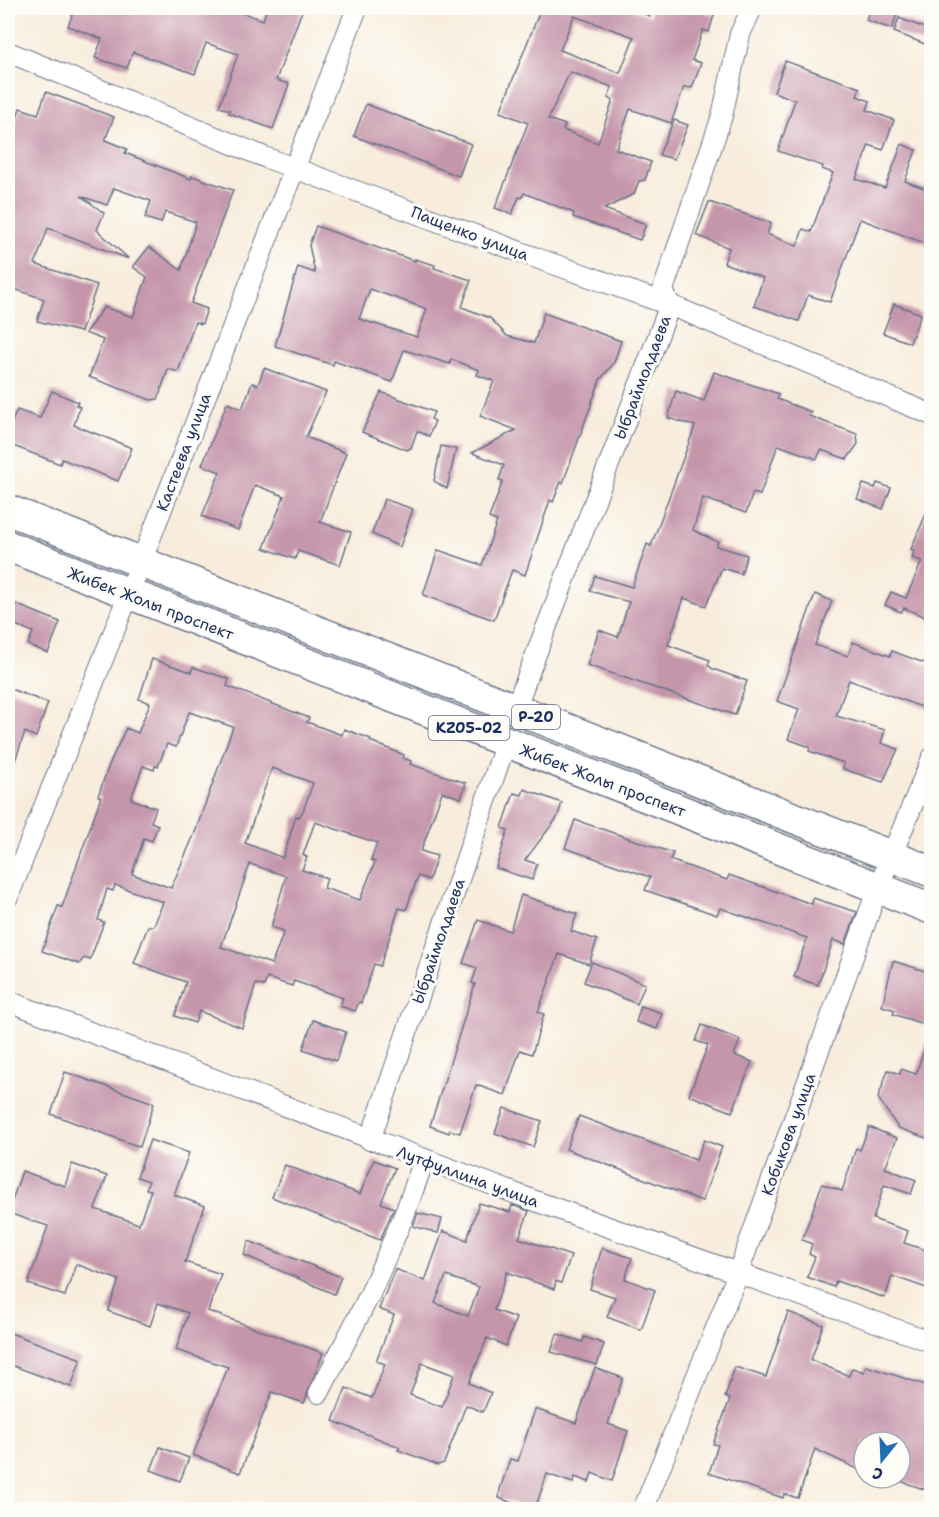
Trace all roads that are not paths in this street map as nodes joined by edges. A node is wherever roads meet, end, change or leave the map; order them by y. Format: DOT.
graph roads {
  1 [pos="357,8"];
  2 [pos="752,8"];
  3 [pos="8,52"];
  4 [pos="296,167"];
  5 [pos="670,304"];
  6 [pos="932,415"];
  7 [pos="8,510"];
  8 [pos="8,546"];
  9 [pos="140,562"];
  10 [pos="128,594"];
  11 [pos="515,709"];
  12 [pos="506,742"];
  13 [pos="932,758"];
  14 [pos="891,856"];
  15 [pos="932,872"];
  16 [pos="878,888"];
  17 [pos="8,897"];
  18 [pos="932,909"];
  19 [pos="8,1001"];
  20 [pos="370,1140"];
  21 [pos="424,1160"];
  22 [pos="738,1273"];
  23 [pos="932,1342"];
  24 [pos="319,1393"];
  25 [pos="643,1509"];
  1 -- 4 [label="street, Кастеева улица"];
  2 -- 5 [label="street, Ыбраймолдаева"];
  3 -- 4 [label="street, Пащенко улица"];
  4 -- 5 [label="street, Пащенко улица"];
  4 -- 9 [label="street, Кастеева улица"];
  5 -- 6 [label="street, Пащенко улица"];
  5 -- 11 [label="street, Ыбраймолдаева"];
  7 -- 9 [label="highway, Жибек Жолы проспект"];
  8 -- 10 [label="highway, Жибек Жолы проспект / KZ05-02"];
  9 -- 10 [label="street, Кастеева улица"];
  9 -- 11 [label="highway, Жибек Жолы проспект / Р-20"];
  10 -- 12 [label="highway, Жибек Жолы проспект / KZ05-02"];
  10 -- 17 [label="street, Кастеева улица"];
  11 -- 14 [label="highway, Жибек Жолы проспект / Р-20"];
  12 -- 16 [label="highway, Жибек Жолы проспект / KZ05-02"];
  12 -- 20 [label="street, Ыбраймолдаева"];
  13 -- 14 [label="street, Кобикова улица"];
  14 -- 15 [label="highway, Жибек Жолы проспект / Р-20"];
  14 -- 16 [label="street, Кобикова улица"];
  16 -- 18 [label="highway, Жибек Жолы проспект / KZ05-02"];
  16 -- 22 [label="street, Кобикова улица"];
  19 -- 20 [label="street, Лутфуллина улица"];
  20 -- 21 [label="street, Лутфуллина улица"];
  21 -- 22 [label="street, Лутфуллина улица"];
  21 -- 24 [label="street"];
  22 -- 23 [label="street, Лутфуллина улица"];
  22 -- 25 [label="street, Кобикова улица"];
}
